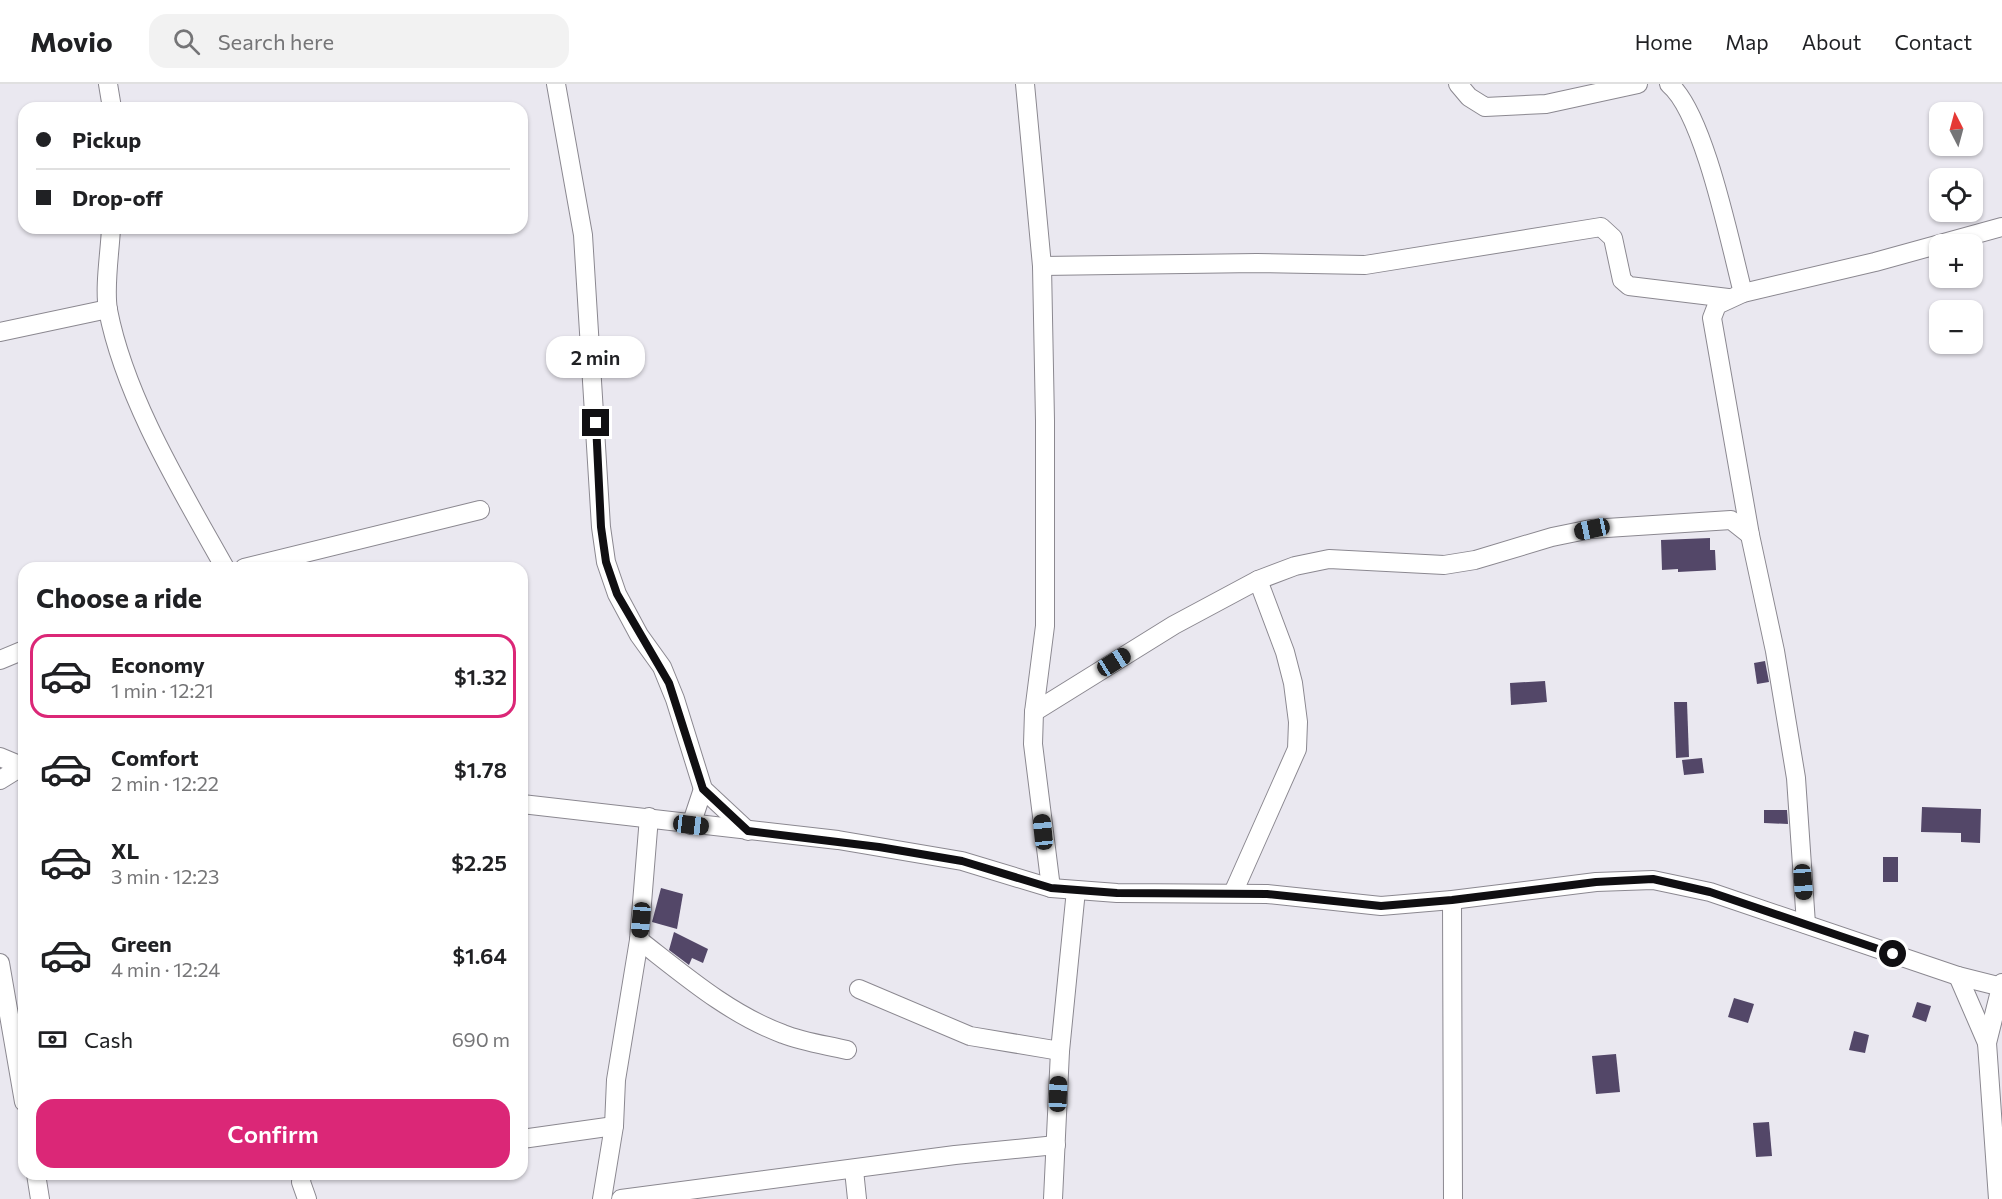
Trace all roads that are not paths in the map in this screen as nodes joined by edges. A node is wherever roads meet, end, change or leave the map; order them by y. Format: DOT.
graph roads {
  1 [pos="108,84"];
  2 [pos="556,84"];
  3 [pos="1025,84"];
  4 [pos="1458,84"];
  5 [pos="1638,84"];
  6 [pos="1669,84"];
  7 [pos="111,102"];
  8 [pos="2002,227"];
  9 [pos="111,234"];
  10 [pos="1042,266"];
  11 [pos="1736,295"];
  12 [pos="108,309"];
  13 [pos="0,332"];
  14 [pos="1744,501"];
  15 [pos="480,510"];
  16 [pos="1731,520"];
  17 [pos="1750,535"];
  18 [pos="222,562"];
  19 [pos="268,562"];
  20 [pos="1258,580"];
  21 [pos="18,652"];
  22 [pos="0,660"];
  23 [pos="1034,712"];
  24 [pos="0,757"];
  25 [pos="18,765"];
  26 [pos="18,770"];
  27 [pos="0,780"];
  28 [pos="703,789"];
  29 [pos="528,805"];
  30 [pos="649,817"];
  31 [pos="691,825"];
  32 [pos="748,831"];
  33 [pos="1051,888"];
  34 [pos="1076,890"];
  35 [pos="1233,893"];
  36 [pos="1452,900"];
  37 [pos="1806,924"];
  38 [pos="639,940"];
  39 [pos="0,963"];
  40 [pos="1958,976"];
  41 [pos="2002,985"];
  42 [pos="859,990"];
  43 [pos="1987,1043"];
  44 [pos="847,1050"];
  45 [pos="1060,1051"];
  46 [pos="18,1067"];
  47 [pos="614,1126"];
  48 [pos="528,1138"];
  49 [pos="1056,1145"];
  50 [pos="854,1170"];
  51 [pos="37,1180"];
  52 [pos="301,1180"];
  53 [pos="40,1199"];
  54 [pos="307,1199"];
  55 [pos="602,1199"];
  56 [pos="621,1199"];
  57 [pos="857,1199"];
  58 [pos="1053,1199"];
  59 [pos="1453,1199"];
  60 [pos="1998,1199"];
  1 -- 7 [label="street"];
  2 -- 28 [label="street"];
  3 -- 10 [label="street"];
  4 -- 5 [label="street"];
  6 -- 11 [label="street"];
  8 -- 11 [label="street"];
  9 -- 12 [label="street"];
  10 -- 11 [label="street"];
  10 -- 23 [label="street"];
  11 -- 14 [label="street"];
  12 -- 13 [label="street"];
  12 -- 18 [label="street"];
  14 -- 16 [label="street"];
  14 -- 17 [label="street"];
  15 -- 19 [label="street"];
  16 -- 17 [label="street"];
  16 -- 20 [label="street"];
  17 -- 37 [label="street"];
  20 -- 23 [label="street"];
  20 -- 35 [label="street"];
  21 -- 22 [label="street"];
  23 -- 33 [label="street"];
  24 -- 25 [label="street"];
  26 -- 27 [label="street"];
  28 -- 31 [label="street"];
  28 -- 32 [label="street"];
  29 -- 30 [label="street"];
  30 -- 31 [label="street"];
  30 -- 38 [label="street"];
  31 -- 32 [label="street"];
  32 -- 33 [label="street"];
  33 -- 34 [label="street"];
  34 -- 35 [label="street"];
  34 -- 45 [label="street"];
  35 -- 36 [label="street"];
  36 -- 37 [label="street"];
  36 -- 59 [label="street"];
  37 -- 40 [label="street"];
  38 -- 44 [label="street"];
  38 -- 47 [label="street"];
  39 -- 46 [label="street"];
  40 -- 41 [label="street"];
  40 -- 43 [label="street"];
  41 -- 43 [label="street"];
  42 -- 45 [label="street"];
  43 -- 60 [label="street"];
  45 -- 49 [label="street"];
  47 -- 48 [label="street"];
  47 -- 55 [label="street"];
  49 -- 50 [label="street"];
  49 -- 58 [label="street"];
  50 -- 56 [label="street"];
  50 -- 57 [label="street"];
  51 -- 53 [label="street"];
  52 -- 54 [label="street"];
}
